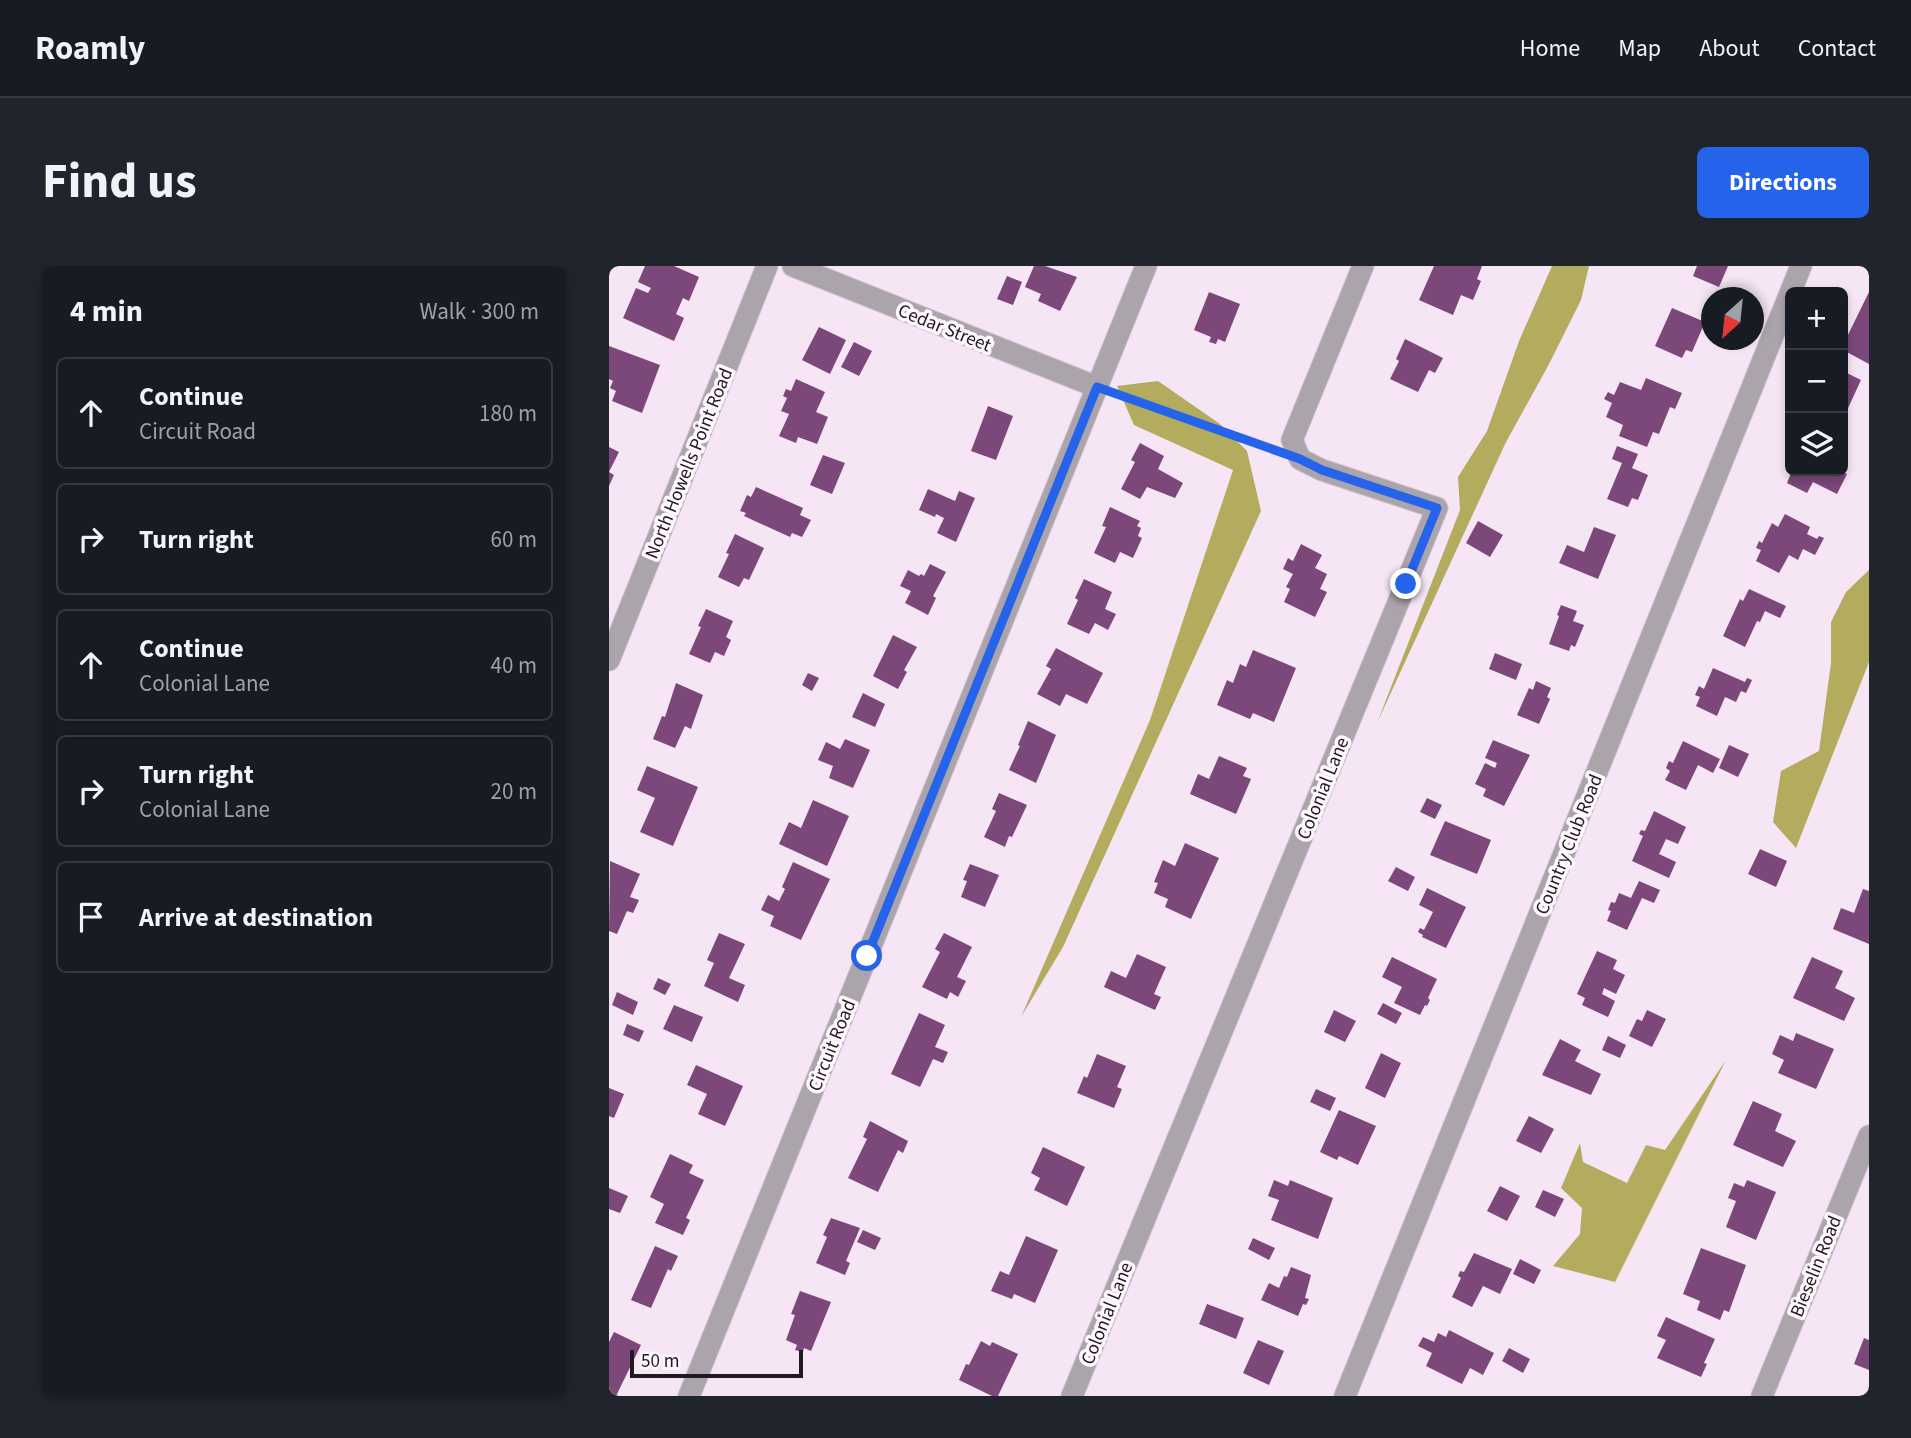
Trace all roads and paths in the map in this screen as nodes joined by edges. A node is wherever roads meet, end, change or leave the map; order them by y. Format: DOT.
graph roads {
  1 [pos="767,266"];
  2 [pos="793,266"];
  3 [pos="1146,266"];
  4 [pos="1363,266"];
  5 [pos="1801,266"];
  6 [pos="1097,387"];
  7 [pos="1300,459"];
  8 [pos="609,660"];
  9 [pos="1869,1136"];
  10 [pos="689,1396"];
  11 [pos="1072,1396"];
  12 [pos="1345,1396"];
  13 [pos="1762,1396"];
  1 -- 8 [label="street, North Howells Point Road"];
  2 -- 6 [label="street, Cedar Street"];
  3 -- 6 [label="street, Circuit Road"];
  4 -- 7 [label="street"];
  5 -- 12 [label="street, Country Club Road"];
  6 -- 7 [label="path"];
  6 -- 10 [label="street, Circuit Road"];
  7 -- 11 [label="street, Colonial Lane"];
  9 -- 13 [label="street, Bieselin Road"];
}
